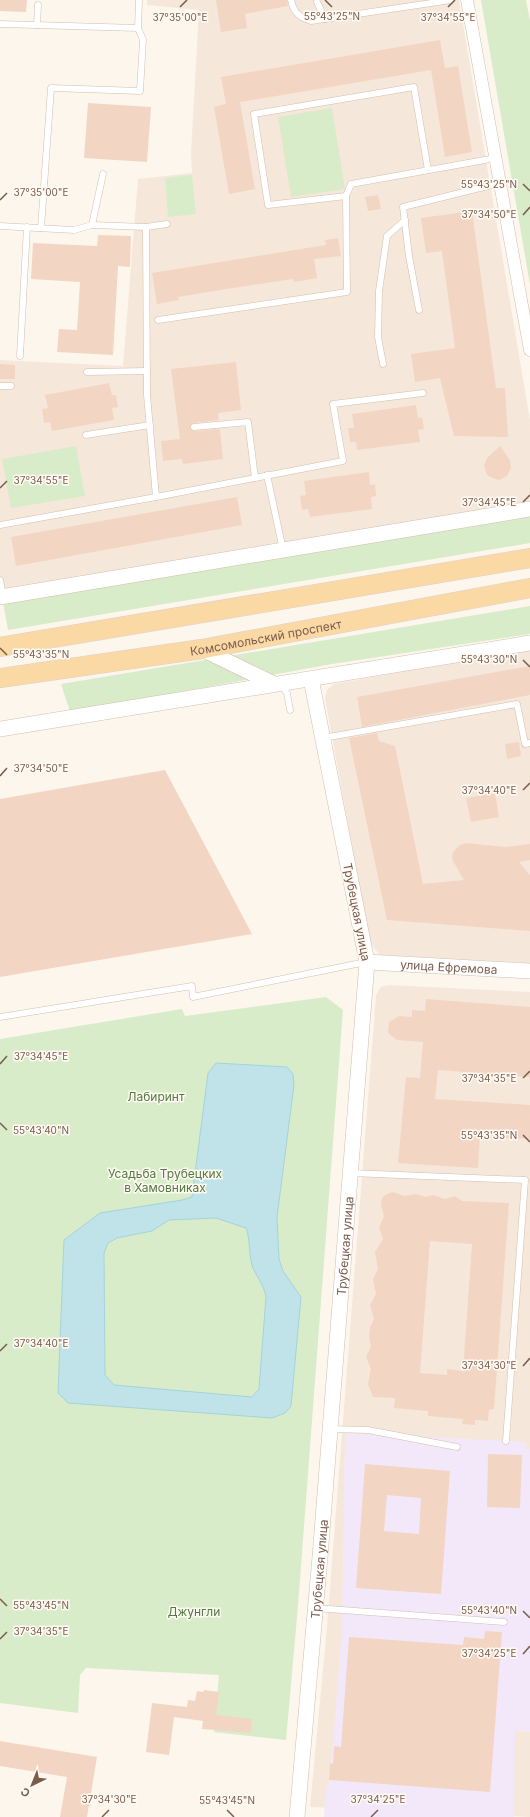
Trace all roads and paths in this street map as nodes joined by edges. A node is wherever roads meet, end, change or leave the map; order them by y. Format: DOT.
graph roads {
  1 [pos="139,0"];
  2 [pos="292,0"];
  3 [pos="452,0"];
  4 [pos="467,0"];
  5 [pos="317,2"];
  6 [pos="38,5"];
  7 [pos="326,19"];
  8 [pos="0,24"];
  9 [pos="37,25"];
  10 [pos="138,28"];
  11 [pos="496,158"];
  12 [pos="428,170"];
  13 [pos="103,174"];
  14 [pos="500,184"];
  15 [pos="346,196"];
  16 [pos="405,220"];
  17 [pos="167,224"];
  18 [pos="92,225"];
  19 [pos="0,226"];
  20 [pos="146,227"];
  21 [pos="27,228"];
  22 [pos="41,228"];
  23 [pos="419,310"];
  24 [pos="158,320"];
  25 [pos="530,350"];
  26 [pos="20,356"];
  27 [pos="383,364"];
  28 [pos="147,371"];
  29 [pos="87,372"];
  30 [pos="0,386"];
  31 [pos="11,386"];
  32 [pos="423,392"];
  33 [pos="150,425"];
  34 [pos="194,427"];
  35 [pos="86,436"];
  36 [pos="267,475"];
  37 [pos="255,478"];
  38 [pos="156,497"];
  39 [pos="530,508"];
  40 [pos="0,525"];
  41 [pos="283,550"];
  42 [pos="530,558"];
  43 [pos="0,580"];
  44 [pos="530,588"];
  45 [pos="1,596"];
  46 [pos="530,643"];
  47 [pos="0,647"];
  48 [pos="202,649"];
  49 [pos="0,678"];
  50 [pos="311,679"];
  51 [pos="277,684"];
  52 [pos="290,710"];
  53 [pos="0,729"];
  54 [pos="323,738"];
  55 [pos="530,743"];
  56 [pos="367,962"];
  57 [pos="530,972"];
  58 [pos="0,1017"];
  59 [pos="351,1174"];
  60 [pos="330,1429"];
  61 [pos="506,1441"];
  62 [pos="457,1447"];
  63 [pos="315,1608"];
  64 [pos="504,1622"];
  65 [pos="297,1817"];
  1 -- 10 [label="lane"];
  2 -- 7 [label="lane"];
  3 -- 7 [label="lane"];
  4 -- 11 [label="street"];
  5 -- 7 [label="lane"];
  6 -- 9 [label="lane"];
  8 -- 9 [label="lane"];
  9 -- 10 [label="lane"];
  10 -- 22 [label="lane"];
  11 -- 12 [label="lane"];
  11 -- 14 [label="street"];
  12 -- 15 [label="lane"];
  12 -- 15 [label="lane"];
  13 -- 18 [label="lane"];
  14 -- 16 [label="lane"];
  14 -- 25 [label="street"];
  15 -- 24 [label="lane"];
  16 -- 23 [label="lane"];
  16 -- 27 [label="lane"];
  17 -- 20 [label="lane"];
  18 -- 20 [label="lane"];
  18 -- 22 [label="lane"];
  19 -- 21 [label="lane"];
  20 -- 28 [label="lane"];
  21 -- 22 [label="lane"];
  21 -- 26 [label="lane"];
  28 -- 29 [label="lane"];
  28 -- 33 [label="lane"];
  30 -- 31 [label="lane"];
  32 -- 36 [label="lane"];
  33 -- 35 [label="lane"];
  33 -- 38 [label="lane"];
  34 -- 37 [label="lane"];
  36 -- 37 [label="lane"];
  36 -- 41 [label="lane"];
  37 -- 38 [label="lane"];
  38 -- 40 [label="lane"];
  39 -- 41 [label="street"];
  41 -- 45 [label="street"];
  42 -- 47 [label="main road"];
  43 -- 45 [label="lane"];
  44 -- 48 [label="main road, Комсомольский проспект"];
  46 -- 50 [label="street"];
  48 -- 49 [label="main road, Комсомольский проспект"];
  48 -- 51 [label="street"];
  50 -- 51 [label="street"];
  50 -- 54 [label="street, Трубецкая улица"];
  51 -- 52 [label="lane"];
  51 -- 53 [label="street"];
  54 -- 55 [label="lane"];
  54 -- 56 [label="street, Трубецкая улица"];
  56 -- 57 [label="street, улица Ефремова"];
  56 -- 58 [label="lane"];
  56 -- 59 [label="street, Трубецкая улица"];
  59 -- 60 [label="street, Трубецкая улица"];
  59 -- 61 [label="lane"];
  60 -- 62 [label="lane"];
  60 -- 63 [label="street, Трубецкая улица"];
  63 -- 64 [label="lane"];
  63 -- 65 [label="street, Трубецкая улица"];
}
